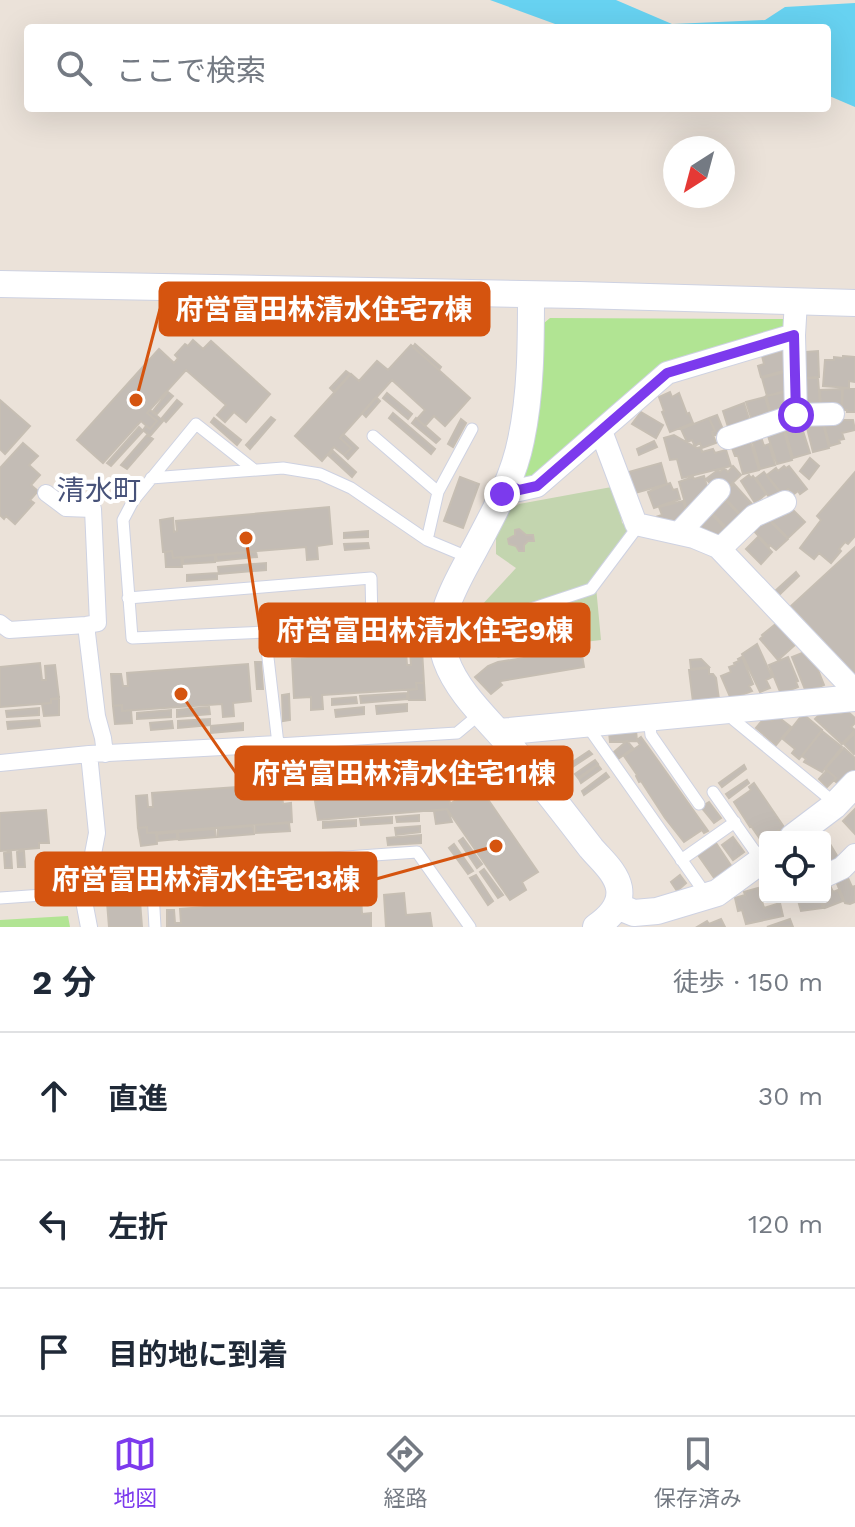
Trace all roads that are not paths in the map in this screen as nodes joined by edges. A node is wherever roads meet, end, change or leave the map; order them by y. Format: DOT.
graph roads {
  1 [pos="0,284"];
  2 [pos="531,295"];
  3 [pos="796,301"];
  4 [pos="855,303"];
  5 [pos="794,335"];
  6 [pos="833,414"];
  7 [pos="796,415"];
  8 [pos="472,429"];
  9 [pos="601,431"];
  10 [pos="373,436"];
  11 [pos="728,438"];
  12 [pos="253,469"];
  13 [pos="151,478"];
  14 [pos="507,484"];
  15 [pos="719,490"];
  16 [pos="438,492"];
  17 [pos="46,493"];
  18 [pos="785,502"];
  19 [pos="639,525"];
  20 [pos="679,533"];
  21 [pos="427,540"];
  22 [pos="720,549"];
  23 [pos="470,558"];
  24 [pos="128,598"];
  25 [pos="0,623"];
  26 [pos="86,625"];
  27 [pos="265,632"];
  28 [pos="443,638"];
  29 [pos="855,691"];
  30 [pos="855,698"];
  31 [pos="733,709"];
  32 [pos="649,718"];
  33 [pos="490,722"];
  34 [pos="585,724"];
  35 [pos="278,744"];
  36 [pos="97,754"];
  37 [pos="0,763"];
  38 [pos="855,784"];
  39 [pos="713,792"];
  40 [pos="699,804"];
  41 [pos="836,804"];
  42 [pos="735,822"];
  43 [pos="801,831"];
  44 [pos="759,854"];
  45 [pos="681,860"];
  46 [pos="759,862"];
  47 [pos="57,894"];
  48 [pos="707,896"];
  49 [pos="0,898"];
  50 [pos="617,906"];
  51 [pos="89,927"];
  52 [pos="155,927"];
  53 [pos="470,927"];
  54 [pos="596,927"];
  1 -- 2 [label="street"];
  2 -- 3 [label="street"];
  2 -- 14 [label="street"];
  3 -- 4 [label="street"];
  3 -- 5 [label="street"];
  5 -- 7 [label="street"];
  5 -- 9 [label="street"];
  6 -- 7 [label="street"];
  7 -- 11 [label="street"];
  8 -- 16 [label="lane"];
  9 -- 14 [label="street"];
  9 -- 19 [label="street"];
  10 -- 16 [label="lane"];
  12 -- 13 [label="lane"];
  12 -- 13 [label="lane"];
  12 -- 21 [label="lane"];
  13 -- 24 [label="lane"];
  14 -- 23 [label="street"];
  15 -- 20 [label="street"];
  16 -- 21 [label="lane"];
  17 -- 26 [label="street"];
  18 -- 22 [label="street"];
  19 -- 20 [label="street"];
  19 -- 28 [label="lane"];
  20 -- 22 [label="street"];
  21 -- 23 [label="lane"];
  22 -- 29 [label="street"];
  23 -- 28 [label="street"];
  24 -- 27 [label="lane"];
  24 -- 27 [label="lane"];
  25 -- 26 [label="street"];
  26 -- 36 [label="street"];
  27 -- 35 [label="lane"];
  28 -- 33 [label="street"];
  30 -- 31 [label="street"];
  31 -- 32 [label="street"];
  31 -- 41 [label="lane"];
  32 -- 34 [label="street"];
  32 -- 40 [label="lane"];
  33 -- 34 [label="street"];
  33 -- 35 [label="lane"];
  33 -- 50 [label="street"];
  34 -- 45 [label="lane"];
  35 -- 36 [label="street"];
  36 -- 37 [label="street"];
  36 -- 51 [label="street"];
  38 -- 41 [label="street"];
  39 -- 42 [label="lane"];
  41 -- 43 [label="street"];
  42 -- 44 [label="lane"];
  42 -- 45 [label="lane"];
  45 -- 48 [label="lane"];
  46 -- 48 [label="street"];
  47 -- 49 [label="lane"];
  48 -- 50 [label="street"];
  50 -- 54 [label="street"];
  52 -- 53 [label="lane"];
}
